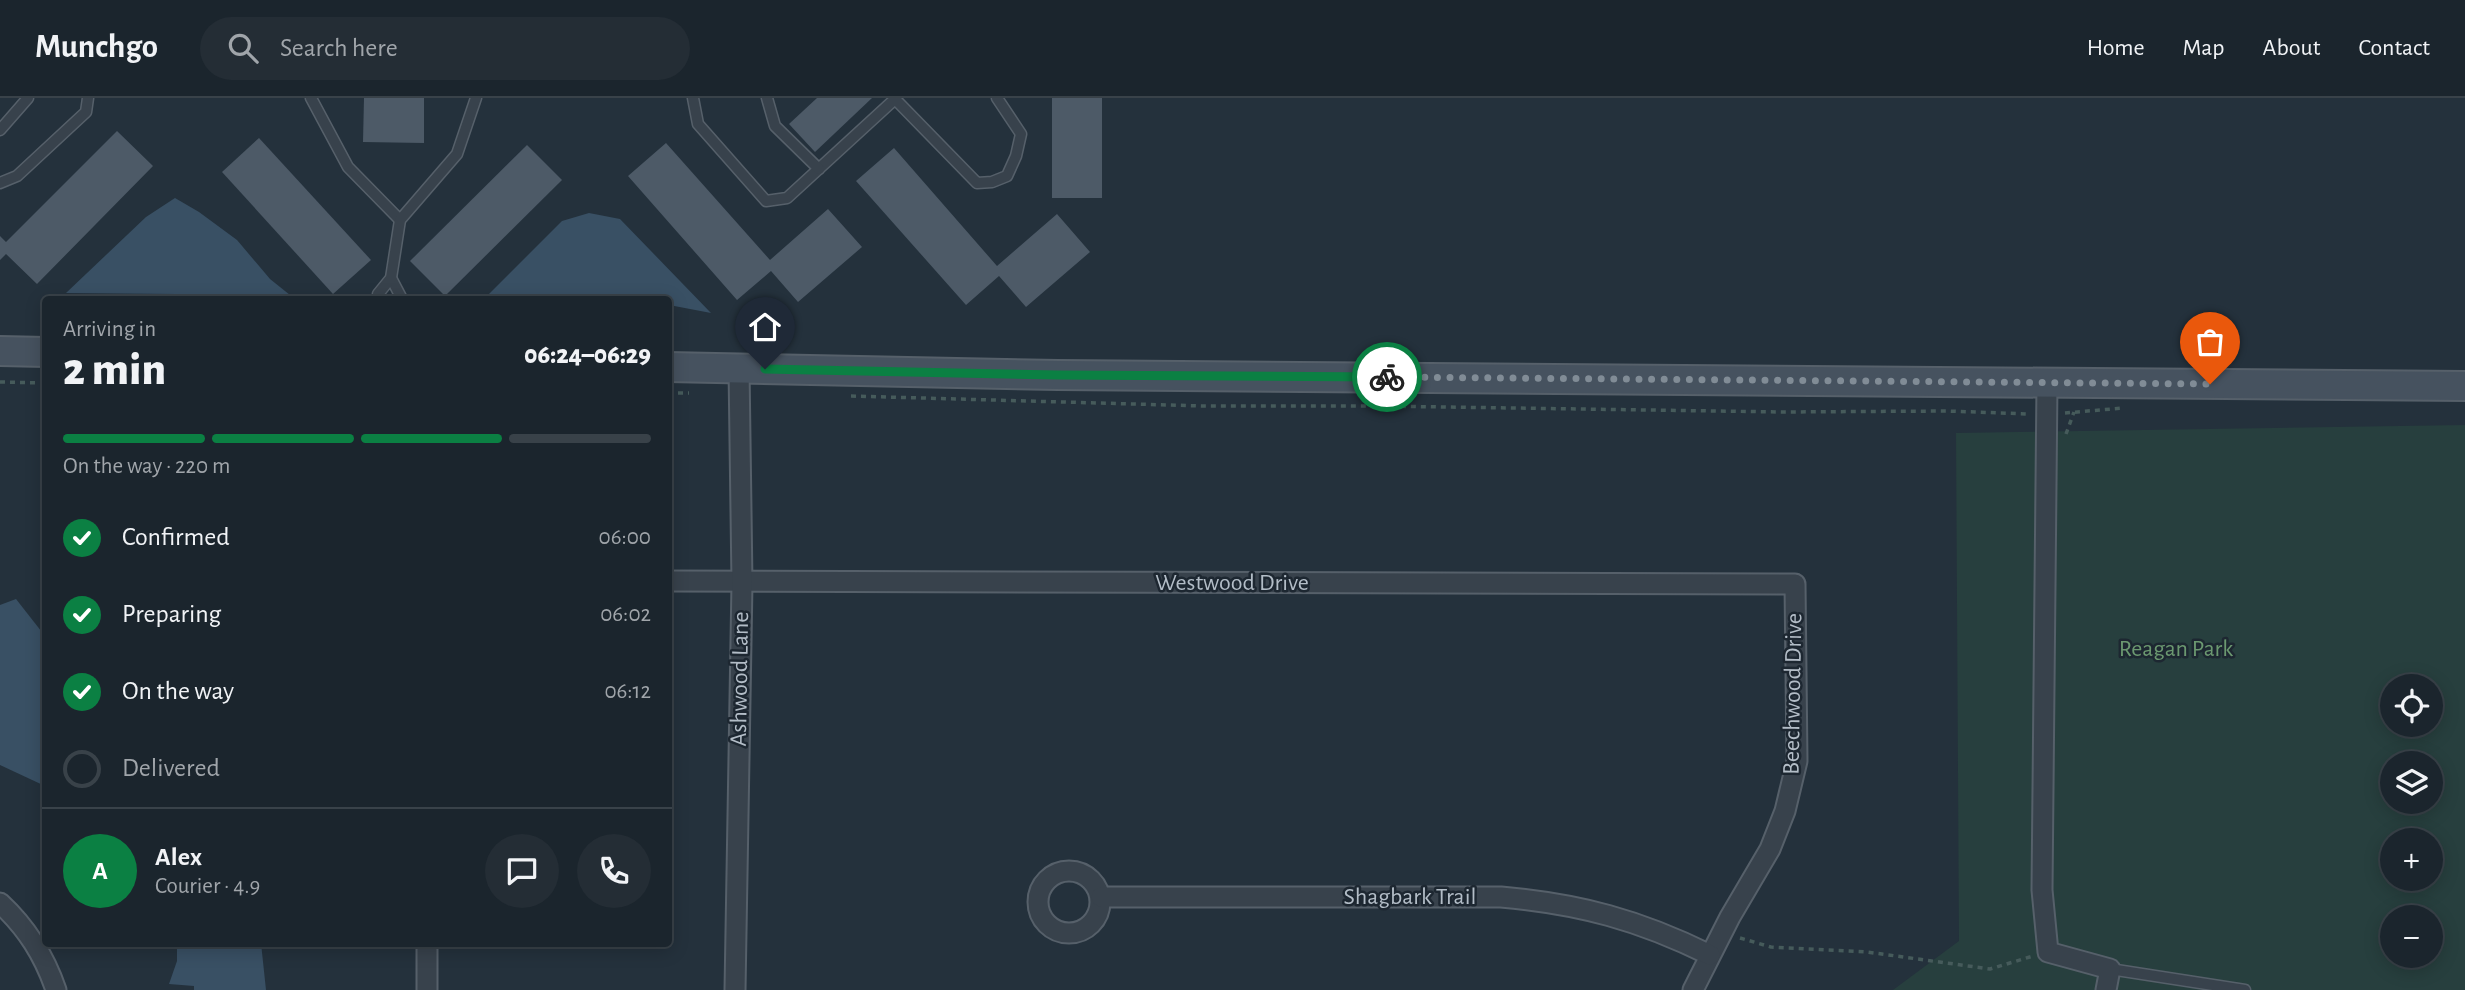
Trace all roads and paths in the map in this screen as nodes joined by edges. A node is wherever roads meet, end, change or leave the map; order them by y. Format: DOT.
graph roads {
  1 [pos="28,98"];
  2 [pos="88,98"];
  3 [pos="311,98"];
  4 [pos="476,98"];
  5 [pos="693,98"];
  6 [pos="767,98"];
  7 [pos="896,98"];
  8 [pos="997,98"];
  9 [pos="0,131"];
  10 [pos="819,169"];
  11 [pos="0,183"];
  12 [pos="400,220"];
  13 [pos="391,278"];
  14 [pos="378,296"];
  15 [pos="400,296"];
  16 [pos="0,351"];
  17 [pos="42,352"];
  18 [pos="672,367"];
  19 [pos="739,368"];
  20 [pos="0,382"];
  21 [pos="42,383"];
  22 [pos="2047,383"];
  23 [pos="2465,386"];
  24 [pos="672,393"];
  25 [pos="692,393"];
  26 [pos="848,396"];
  27 [pos="2128,408"];
  28 [pos="2074,412"];
  29 [pos="2047,414"];
  30 [pos="2064,438"];
  31 [pos="672,582"];
  32 [pos="742,583"];
  33 [pos="1796,584"];
  34 [pos="1101,897"];
  35 [pos="0,903"];
  36 [pos="1721,933"];
  37 [pos="427,947"];
  38 [pos="2049,952"];
  39 [pos="1710,955"];
  40 [pos="2110,969"];
  41 [pos="56,990"];
  42 [pos="427,990"];
  43 [pos="735,990"];
  44 [pos="1693,990"];
  45 [pos="2106,990"];
  46 [pos="2245,990"];
  1 -- 9 [label="lane"];
  2 -- 11 [label="lane"];
  3 -- 12 [label="lane"];
  4 -- 12 [label="lane"];
  5 -- 10 [label="lane"];
  6 -- 10 [label="lane"];
  7 -- 8 [label="lane"];
  7 -- 10 [label="lane"];
  12 -- 13 [label="lane"];
  13 -- 14 [label="lane"];
  13 -- 15 [label="lane"];
  16 -- 17 [label="street"];
  18 -- 19 [label="street"];
  19 -- 22 [label="street"];
  19 -- 32 [label="street, Ashwood Lane"];
  20 -- 21 [label="path"];
  22 -- 23 [label="street"];
  22 -- 29 [label="street"];
  24 -- 25 [label="path"];
  26 -- 29 [label="path"];
  27 -- 28 [label="path"];
  28 -- 29 [label="path"];
  28 -- 30 [label="path"];
  29 -- 38 [label="street"];
  31 -- 32 [label="street, Westwood Drive"];
  32 -- 33 [label="street, Westwood Drive"];
  32 -- 43 [label="street, Ashwood Lane"];
  33 -- 36 [label="street, Beechwood Drive"];
  34 -- 39 [label="street, Shagbark Trail"];
  35 -- 41 [label="street"];
  36 -- 38 [label="path"];
  36 -- 39 [label="street, Beechwood Drive"];
  37 -- 42 [label="street"];
  38 -- 40 [label="street"];
  39 -- 44 [label="street, Beechwood Drive"];
  40 -- 45 [label="street"];
  40 -- 46 [label="lane"];
}
